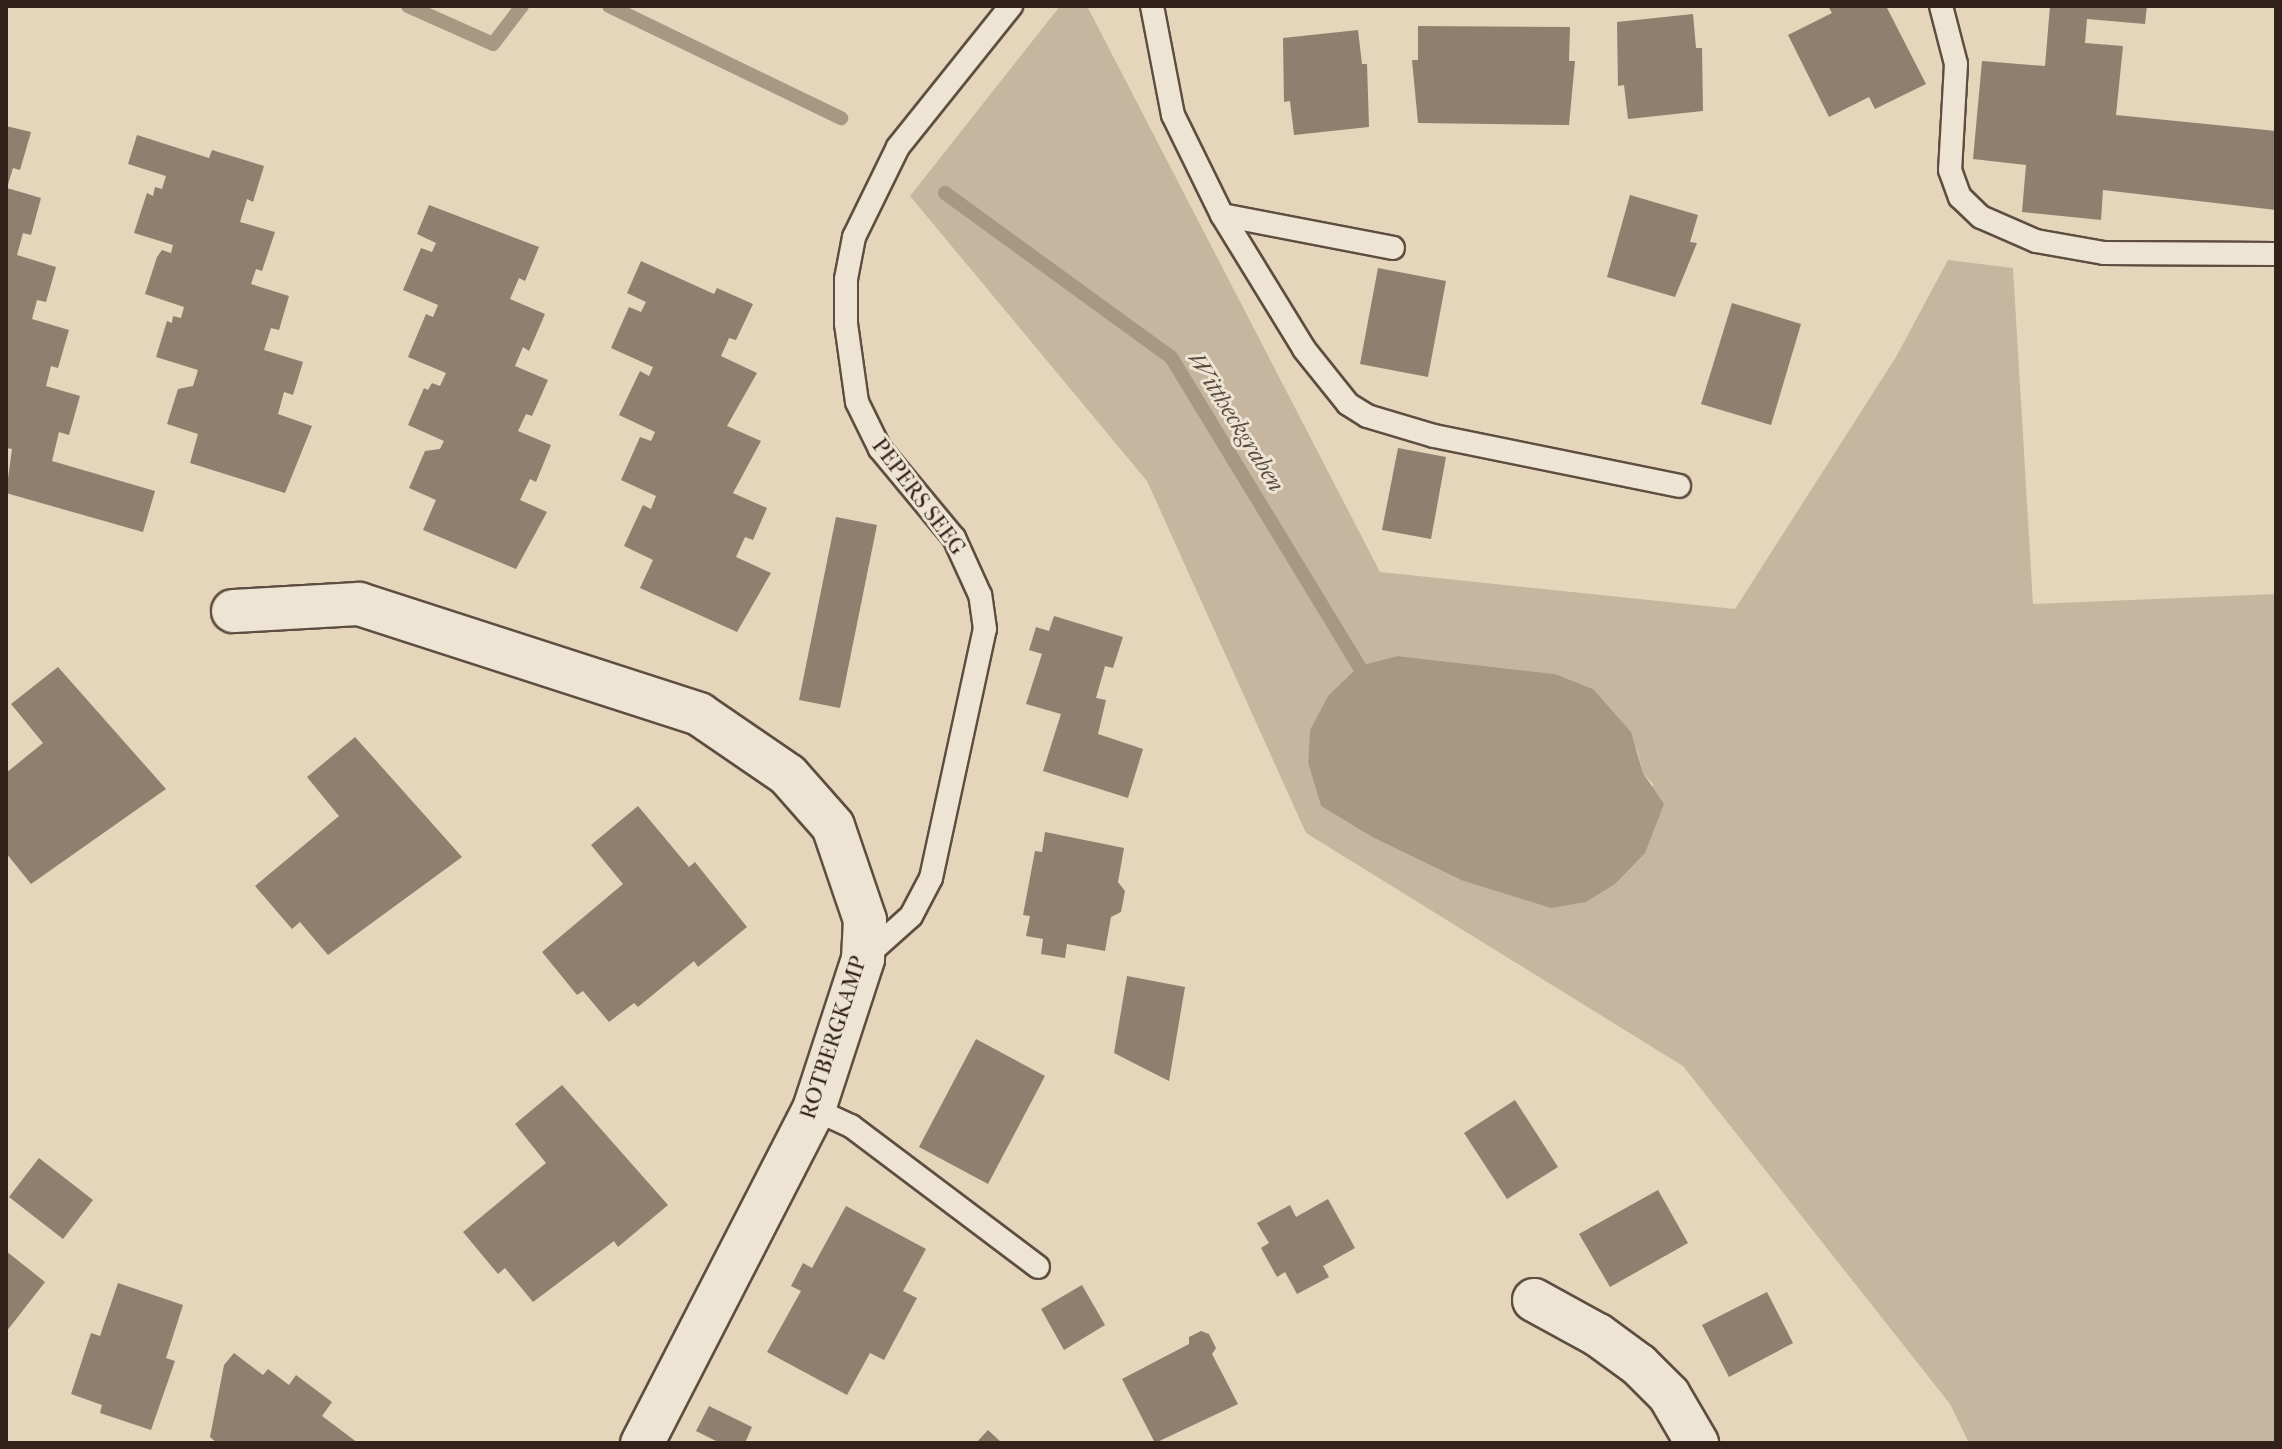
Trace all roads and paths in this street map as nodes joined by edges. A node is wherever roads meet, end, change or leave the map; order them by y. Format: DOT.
graph roads {
  1 [pos="1011,6"];
  2 [pos="1152,6"];
  3 [pos="1941,6"];
  4 [pos="1222,215"];
  5 [pos="1393,248"];
  6 [pos="2276,254"];
  7 [pos="1679,486"];
  8 [pos="233,611"];
  9 [pos="863,959"];
  10 [pos="814,1109"];
  11 [pos="1038,1267"];
  12 [pos="1534,1300"];
  13 [pos="642,1443"];
  14 [pos="1697,1443"];
  1 -- 9 [label="lane, PEPERS SEEG"];
  2 -- 4 [label="lane"];
  3 -- 6 [label="lane"];
  4 -- 5 [label="lane"];
  4 -- 7 [label="lane"];
  8 -- 9 [label="street, ROTBERGKAMP"];
  9 -- 10 [label="street, ROTBERGKAMP"];
  10 -- 11 [label="lane"];
  10 -- 13 [label="street, ROTBERGKAMP"];
  12 -- 14 [label="street"];
}
